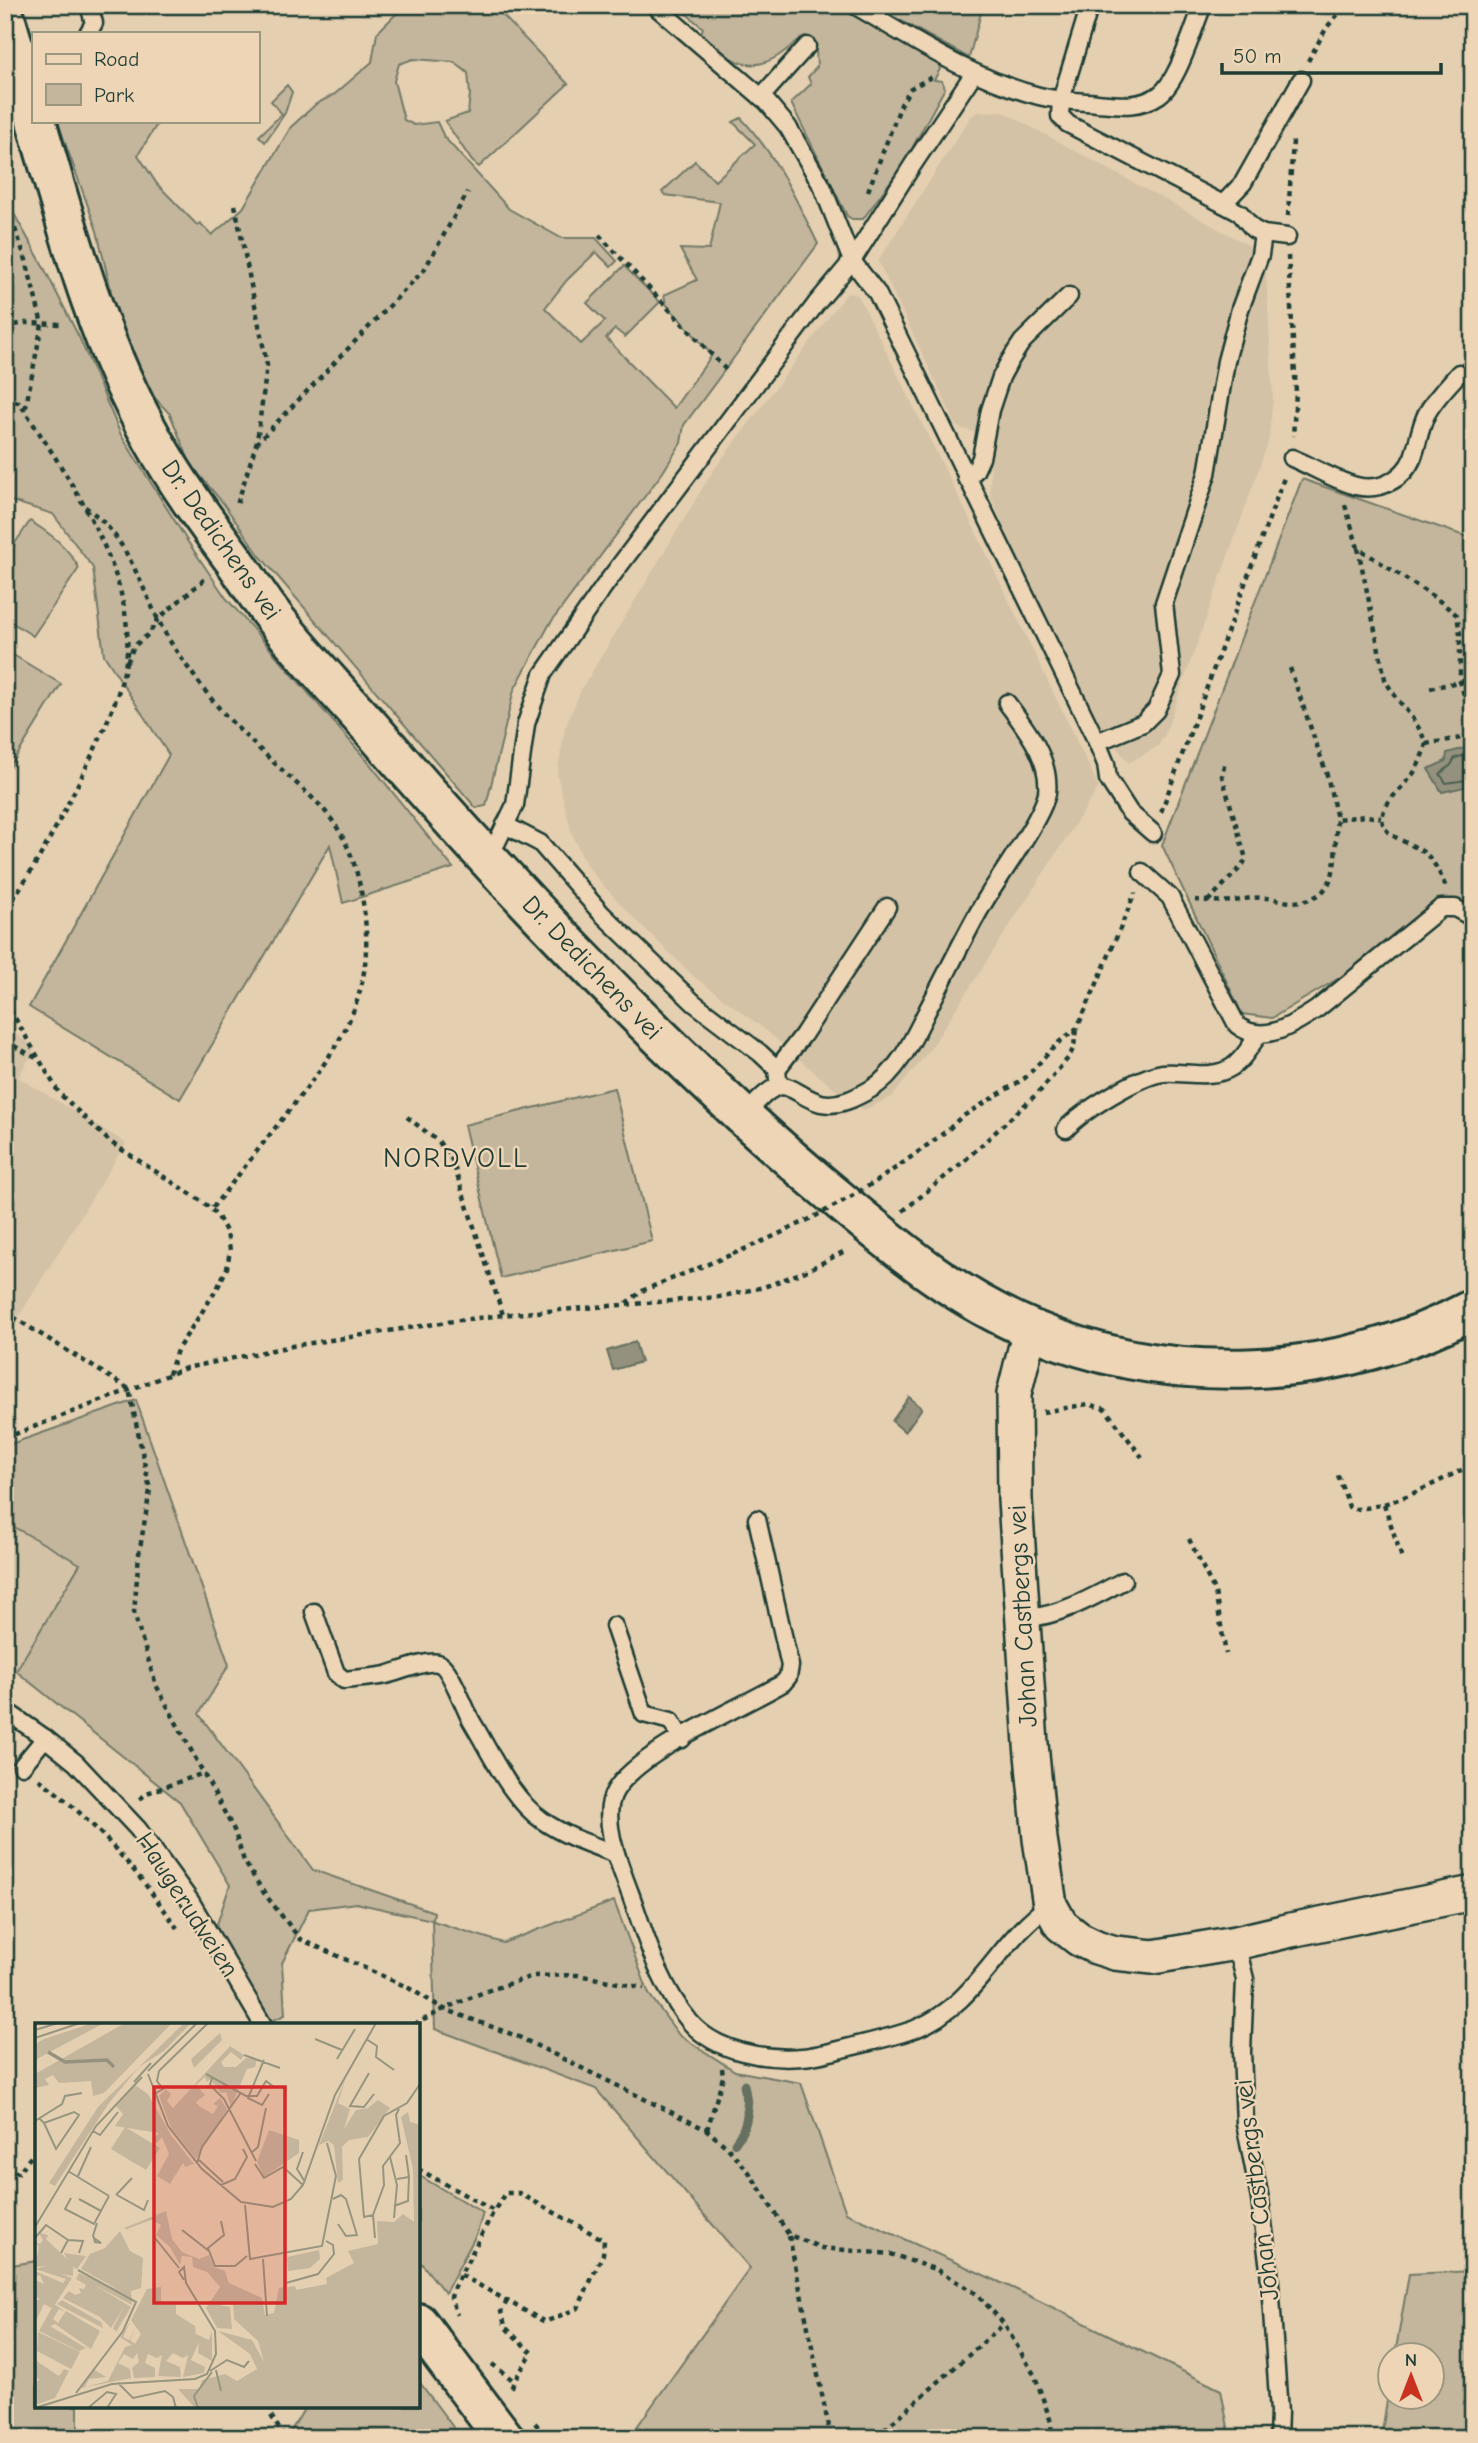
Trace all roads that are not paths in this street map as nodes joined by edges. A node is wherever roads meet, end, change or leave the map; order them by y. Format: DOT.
graph roads {
  1 [pos="89,5"];
  2 [pos="654,5"];
  3 [pos="854,5"];
  4 [pos="1090,5"];
  5 [pos="1203,5"];
  6 [pos="5,19"];
  7 [pos="89,32"];
  8 [pos="807,46"];
  9 [pos="26,60"];
  10 [pos="968,69"];
  11 [pos="1301,80"];
  12 [pos="761,97"];
  13 [pos="1060,100"];
  14 [pos="32,104"];
  15 [pos="36,122"];
  16 [pos="1223,204"];
  17 [pos="1263,234"];
  18 [pos="1287,237"];
  19 [pos="852,261"];
  20 [pos="1069,296"];
  21 [pos="1460,373"];
  22 [pos="1292,458"];
  23 [pos="966,478"];
  24 [pos="1007,703"];
  25 [pos="1097,742"];
  26 [pos="505,825"];
  27 [pos="1153,833"];
  28 [pos="485,857"];
  29 [pos="1142,872"];
  30 [pos="887,907"];
  31 [pos="1473,918"];
  32 [pos="1259,1034"];
  33 [pos="778,1077"];
  34 [pos="757,1102"];
  35 [pos="1066,1129"];
  36 [pos="1473,1309"];
  37 [pos="1030,1329"];
  38 [pos="757,1519"];
  39 [pos="1123,1581"];
  40 [pos="314,1612"];
  41 [pos="1024,1619"];
  42 [pos="614,1626"];
  43 [pos="6,1711"];
  44 [pos="45,1738"];
  45 [pos="682,1739"];
  46 [pos="22,1766"];
  47 [pos="616,1854"];
  48 [pos="1473,1894"];
  49 [pos="1050,1905"];
  50 [pos="1236,1943"];
  51 [pos="262,2023"];
  52 [pos="420,2325"];
  53 [pos="516,2426"];
  54 [pos="1278,2438"];
  1 -- 7 [label="lane"];
  2 -- 12 [label="lane"];
  3 -- 10 [label="lane"];
  4 -- 13 [label="lane"];
  5 -- 13 [label="lane"];
  6 -- 9 [label="street"];
  8 -- 12 [label="lane"];
  9 -- 14 [label="street"];
  10 -- 13 [label="lane"];
  10 -- 19 [label="lane"];
  11 -- 16 [label="lane"];
  12 -- 19 [label="lane"];
  13 -- 16 [label="lane"];
  15 -- 28 [label="street, Dr. Dedichens vei"];
  16 -- 17 [label="lane"];
  17 -- 18 [label="lane"];
  17 -- 25 [label="lane"];
  19 -- 23 [label="lane"];
  19 -- 26 [label="lane"];
  20 -- 23 [label="lane"];
  21 -- 22 [label="lane"];
  23 -- 25 [label="lane"];
  24 -- 33 [label="lane"];
  25 -- 27 [label="lane"];
  26 -- 28 [label="lane"];
  26 -- 33 [label="lane"];
  28 -- 37 [label="street, Dr. Dedichens vei"];
  29 -- 32 [label="lane"];
  30 -- 33 [label="lane"];
  31 -- 32 [label="lane"];
  32 -- 35 [label="lane"];
  33 -- 34 [label="lane"];
  36 -- 37 [label="street, Dr. Dedichens vei"];
  37 -- 41 [label="street, Johan Castbergs vei"];
  38 -- 45 [label="lane"];
  39 -- 41 [label="lane"];
  40 -- 47 [label="lane"];
  41 -- 49 [label="street, Johan Castbergs vei"];
  42 -- 45 [label="lane"];
  43 -- 44 [label="lane, Haugerudveien"];
  44 -- 46 [label="lane"];
  44 -- 51 [label="lane, Haugerudveien"];
  45 -- 47 [label="lane"];
  47 -- 49 [label="lane"];
  48 -- 50 [label="street, Johan Castbergs vei"];
  49 -- 50 [label="street, Johan Castbergs vei"];
  50 -- 54 [label="lane, Johan Castbergs vei"];
  52 -- 53 [label="street"];
}
